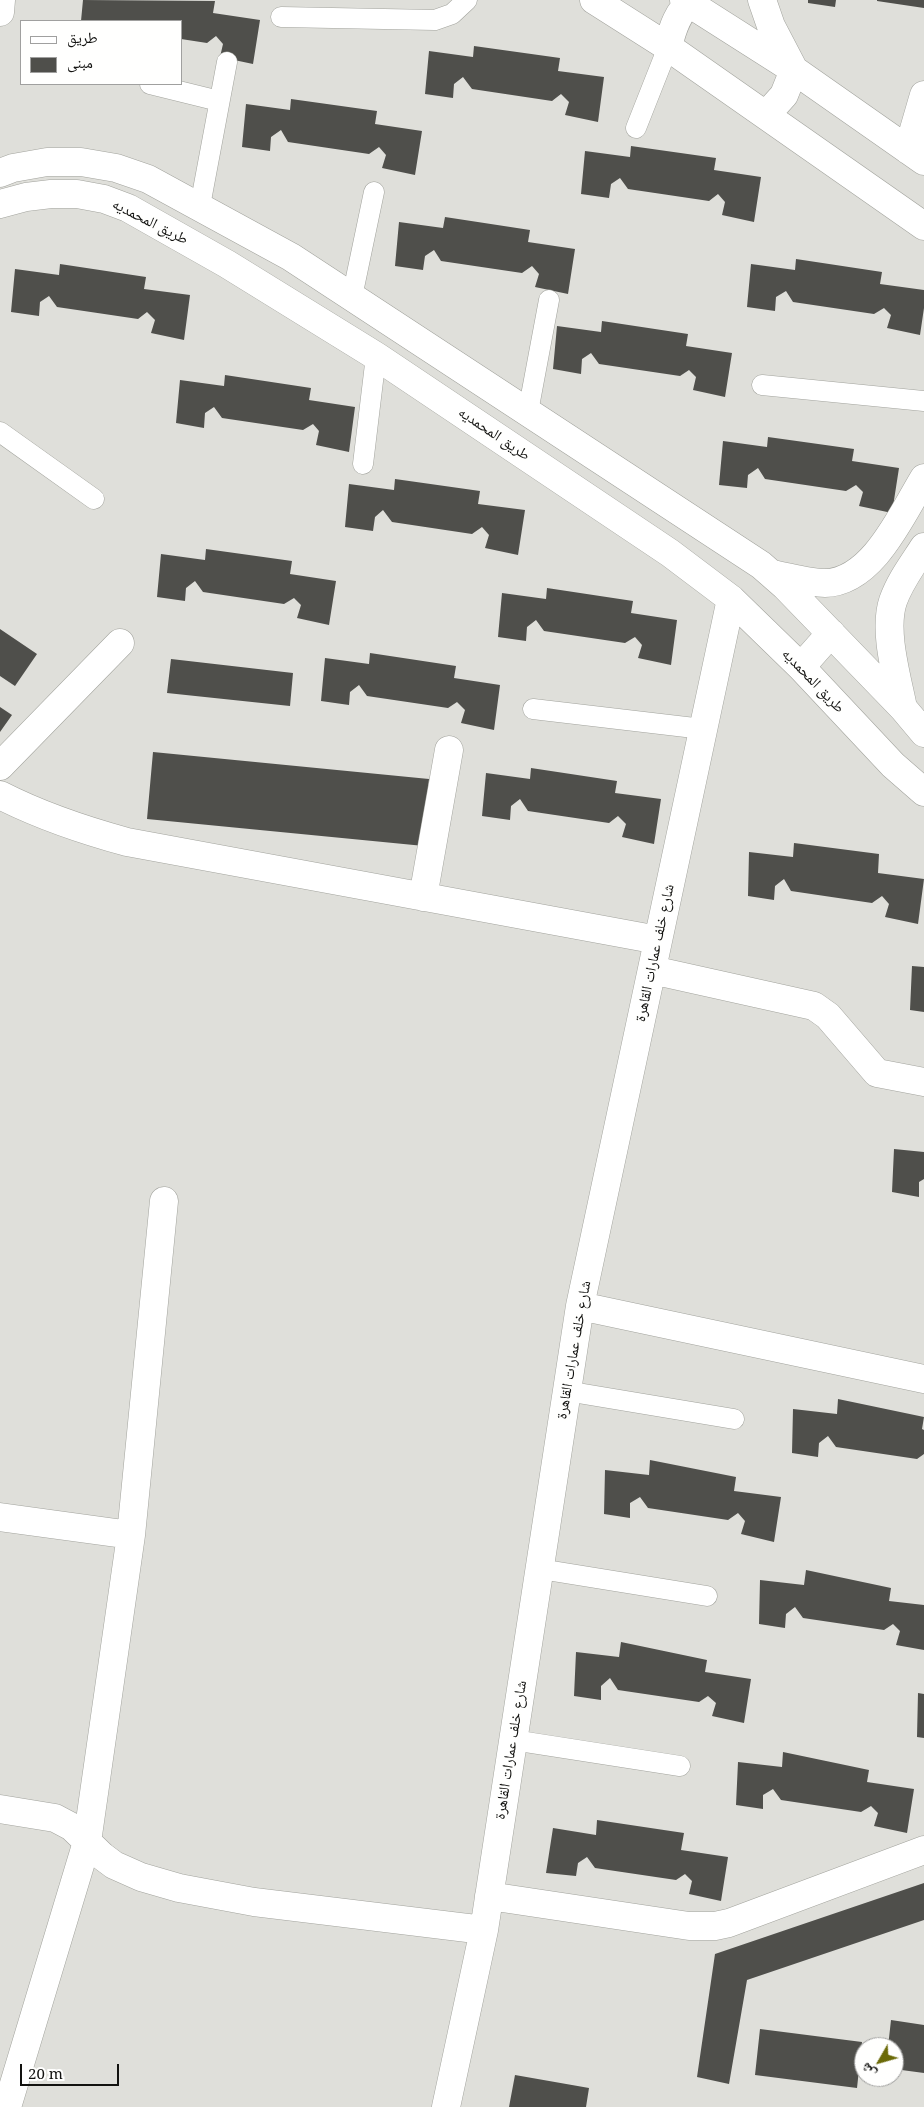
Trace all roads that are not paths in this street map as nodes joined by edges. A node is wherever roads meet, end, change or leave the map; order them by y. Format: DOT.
graph roads {
  1 [pos="1,0"];
  2 [pos="467,0"];
  3 [pos="594,0"];
  4 [pos="762,0"];
  5 [pos="689,1"];
  6 [pos="0,12"];
  7 [pos="281,17"];
  8 [pos="668,47"];
  9 [pos="227,62"];
  10 [pos="794,70"];
  11 [pos="154,85"];
  12 [pos="924,95"];
  13 [pos="219,101"];
  14 [pos="766,115"];
  15 [pos="636,128"];
  16 [pos="916,156"];
  17 [pos="0,173"];
  18 [pos="374,192"];
  19 [pos="0,204"];
  20 [pos="200,206"];
  21 [pos="924,226"];
  22 [pos="352,297"];
  23 [pos="549,300"];
  24 [pos="376,356"];
  25 [pos="762,385"];
  26 [pos="924,401"];
  27 [pos="528,412"];
  28 [pos="0,432"];
  29 [pos="363,464"];
  30 [pos="924,478"];
  31 [pos="94,499"];
  32 [pos="924,547"];
  33 [pos="772,574"];
  34 [pos="731,599"];
  35 [pos="830,633"];
  36 [pos="120,643"];
  37 [pos="801,667"];
  38 [pos="903,708"];
  39 [pos="533,709"];
  40 [pos="703,729"];
  41 [pos="924,733"];
  42 [pos="449,750"];
  43 [pos="0,766"];
  44 [pos="924,792"];
  45 [pos="0,795"];
  46 [pos="423,896"];
  47 [pos="658,940"];
  48 [pos="652,970"];
  49 [pos="924,1082"];
  50 [pos="164,1201"];
  51 [pos="580,1306"];
  52 [pos="924,1379"];
  53 [pos="566,1392"];
  54 [pos="734,1418"];
  55 [pos="0,1517"];
  56 [pos="131,1535"];
  57 [pos="540,1569"];
  58 [pos="707,1596"];
  59 [pos="513,1740"];
  60 [pos="680,1766"];
  61 [pos="0,1809"];
  62 [pos="87,1842"];
  63 [pos="924,1850"];
  64 [pos="489,1896"];
  65 [pos="484,1930"];
  66 [pos="7,2107"];
  67 [pos="446,2107"];
  1 -- 6 [label="street"];
  2 -- 7 [label="lane"];
  3 -- 8 [label="street"];
  4 -- 10 [label="street"];
  5 -- 8 [label="street"];
  5 -- 10 [label="street"];
  8 -- 14 [label="street"];
  8 -- 15 [label="lane"];
  9 -- 13 [label="lane"];
  10 -- 14 [label="street"];
  10 -- 16 [label="street"];
  11 -- 13 [label="lane"];
  12 -- 16 [label="street"];
  13 -- 20 [label="lane"];
  14 -- 21 [label="street"];
  17 -- 20 [label="street"];
  18 -- 22 [label="lane"];
  19 -- 24 [label="street, طريق المحمديه"];
  20 -- 22 [label="street"];
  22 -- 27 [label="street"];
  23 -- 27 [label="lane"];
  24 -- 29 [label="lane"];
  24 -- 34 [label="street, طريق المحمديه"];
  25 -- 26 [label="lane"];
  27 -- 33 [label="street"];
  28 -- 31 [label="lane"];
  30 -- 33 [label="street"];
  32 -- 38 [label="street"];
  33 -- 35 [label="street"];
  34 -- 37 [label="street, طريق المحمديه"];
  34 -- 40 [label="street, شارع خلف عمارات القاهرة"];
  35 -- 37 [label="street"];
  35 -- 38 [label="street"];
  36 -- 43 [label="street"];
  37 -- 44 [label="street, طريق المحمديه"];
  38 -- 41 [label="street"];
  39 -- 40 [label="lane"];
  40 -- 47 [label="street, شارع خلف عمارات القاهرة"];
  42 -- 46 [label="street"];
  45 -- 46 [label="street"];
  46 -- 47 [label="street"];
  47 -- 48 [label="street, شارع خلف عمارات القاهرة"];
  48 -- 49 [label="street"];
  48 -- 51 [label="street, شارع خلف عمارات القاهرة"];
  50 -- 56 [label="street"];
  51 -- 52 [label="street"];
  51 -- 53 [label="street, شارع خلف عمارات القاهرة"];
  53 -- 54 [label="lane"];
  53 -- 57 [label="street, شارع خلف عمارات القاهرة"];
  55 -- 56 [label="street"];
  56 -- 62 [label="street"];
  57 -- 58 [label="lane"];
  57 -- 59 [label="street, شارع خلف عمارات القاهرة"];
  59 -- 60 [label="lane"];
  59 -- 64 [label="street, شارع خلف عمارات القاهرة"];
  61 -- 62 [label="street"];
  62 -- 65 [label="street"];
  62 -- 66 [label="street"];
  63 -- 64 [label="street"];
  64 -- 65 [label="street, شارع خلف عمارات القاهرة"];
  65 -- 67 [label="street, شارع خلف عمارات القاهرة"];
}
